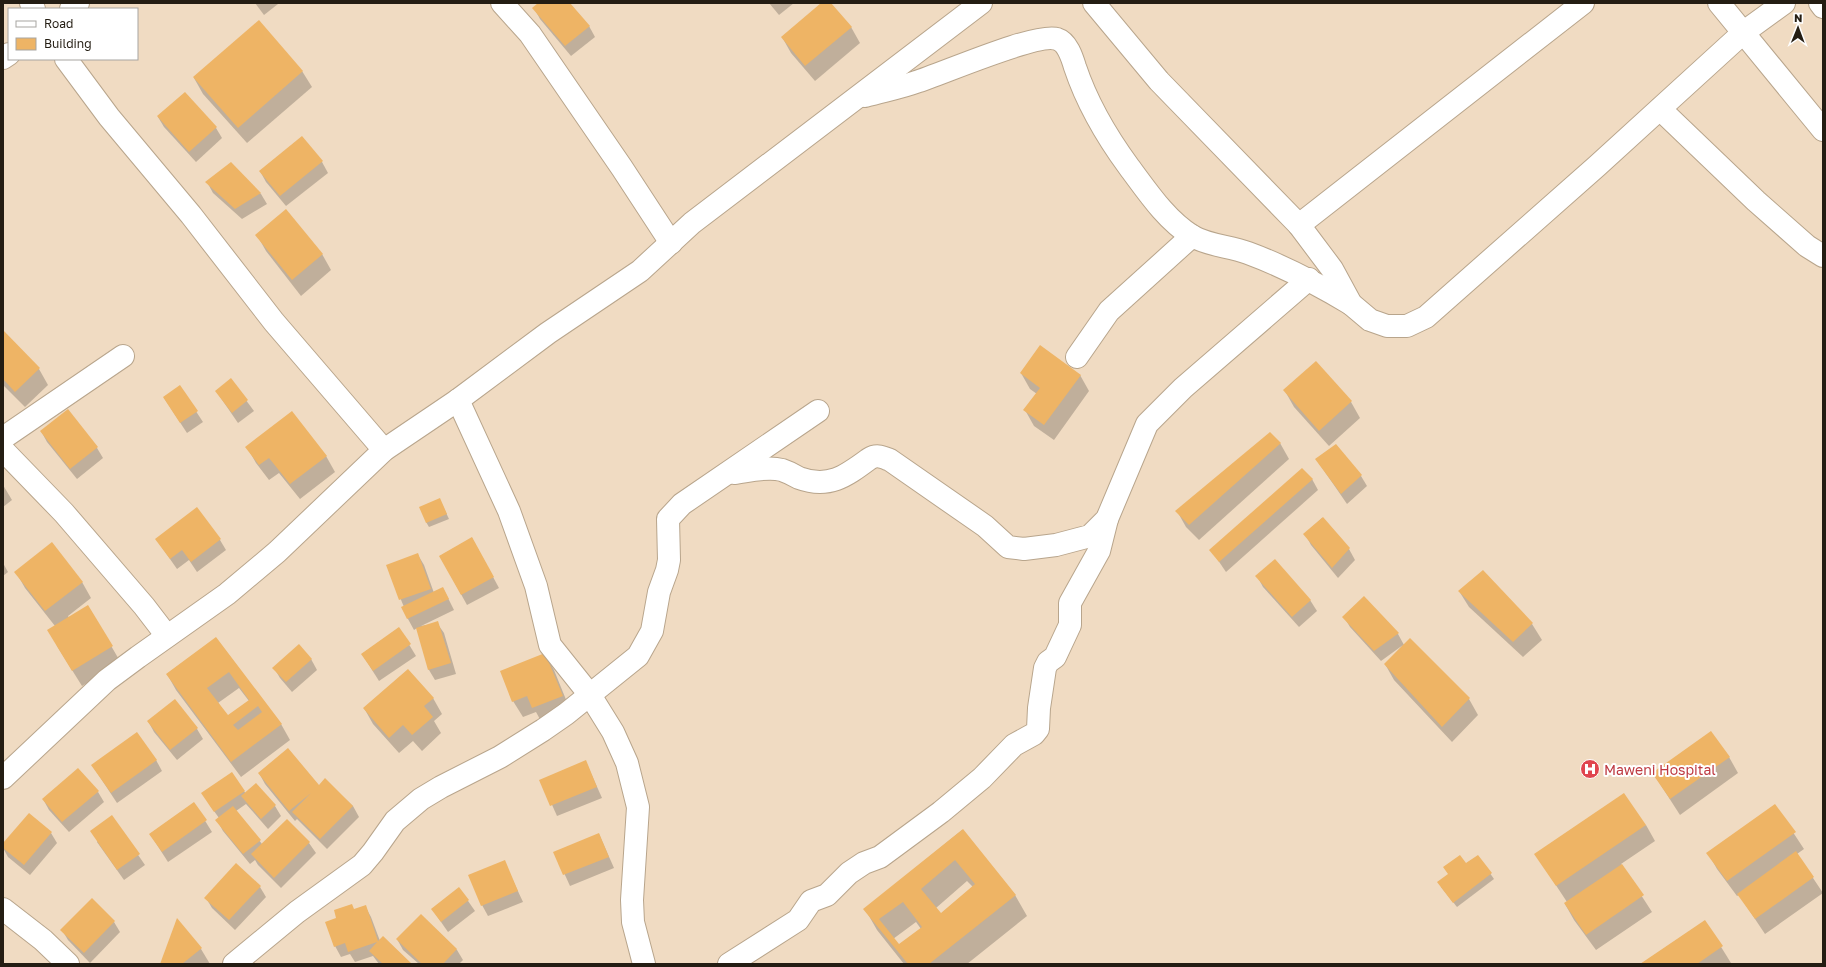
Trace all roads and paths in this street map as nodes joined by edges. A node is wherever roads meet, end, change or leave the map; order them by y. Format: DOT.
graph roads {
  1 [pos="502,3"];
  2 [pos="981,3"];
  3 [pos="1094,3"];
  4 [pos="1583,3"];
  5 [pos="1720,3"];
  6 [pos="1784,3"];
  7 [pos="1820,3"];
  8 [pos="1823,6"];
  9 [pos="1744,32"];
  10 [pos="67,60"];
  11 [pos="854,98"];
  12 [pos="1660,109"];
  13 [pos="1823,130"];
  14 [pos="1299,226"];
  15 [pos="1192,236"];
  16 [pos="671,243"];
  17 [pos="1823,256"];
  18 [pos="1309,279"];
  19 [pos="1351,304"];
  20 [pos="123,356"];
  21 [pos="1077,357"];
  22 [pos="458,400"];
  23 [pos="818,411"];
  24 [pos="3,438"];
  25 [pos="3,450"];
  26 [pos="384,450"];
  27 [pos="727,475"];
  28 [pos="1107,520"];
  29 [pos="167,636"];
  30 [pos="590,695"];
  31 [pos="3,778"];
  32 [pos="3,909"];
  33 [pos="68,964"];
  34 [pos="234,964"];
  35 [pos="644,964"];
  36 [pos="729,964"];
  1 -- 16 [label="street"];
  2 -- 11 [label="street"];
  3 -- 14 [label="street"];
  4 -- 14 [label="street"];
  5 -- 9 [label="street"];
  6 -- 9 [label="street"];
  7 -- 8 [label="street"];
  9 -- 12 [label="street"];
  9 -- 13 [label="street"];
  10 -- 26 [label="street"];
  11 -- 15 [label="street"];
  11 -- 16 [label="street"];
  12 -- 17 [label="street"];
  12 -- 19 [label="street"];
  14 -- 19 [label="street"];
  15 -- 18 [label="street"];
  15 -- 21 [label="street"];
  16 -- 22 [label="street"];
  18 -- 19 [label="street"];
  18 -- 28 [label="street"];
  20 -- 24 [label="street"];
  22 -- 26 [label="street"];
  22 -- 30 [label="street"];
  23 -- 27 [label="street"];
  25 -- 29 [label="street"];
  26 -- 29 [label="street"];
  27 -- 28 [label="street"];
  27 -- 30 [label="street"];
  28 -- 36 [label="street"];
  29 -- 31 [label="street"];
  30 -- 34 [label="street"];
  30 -- 35 [label="street"];
  32 -- 33 [label="street"];
}
